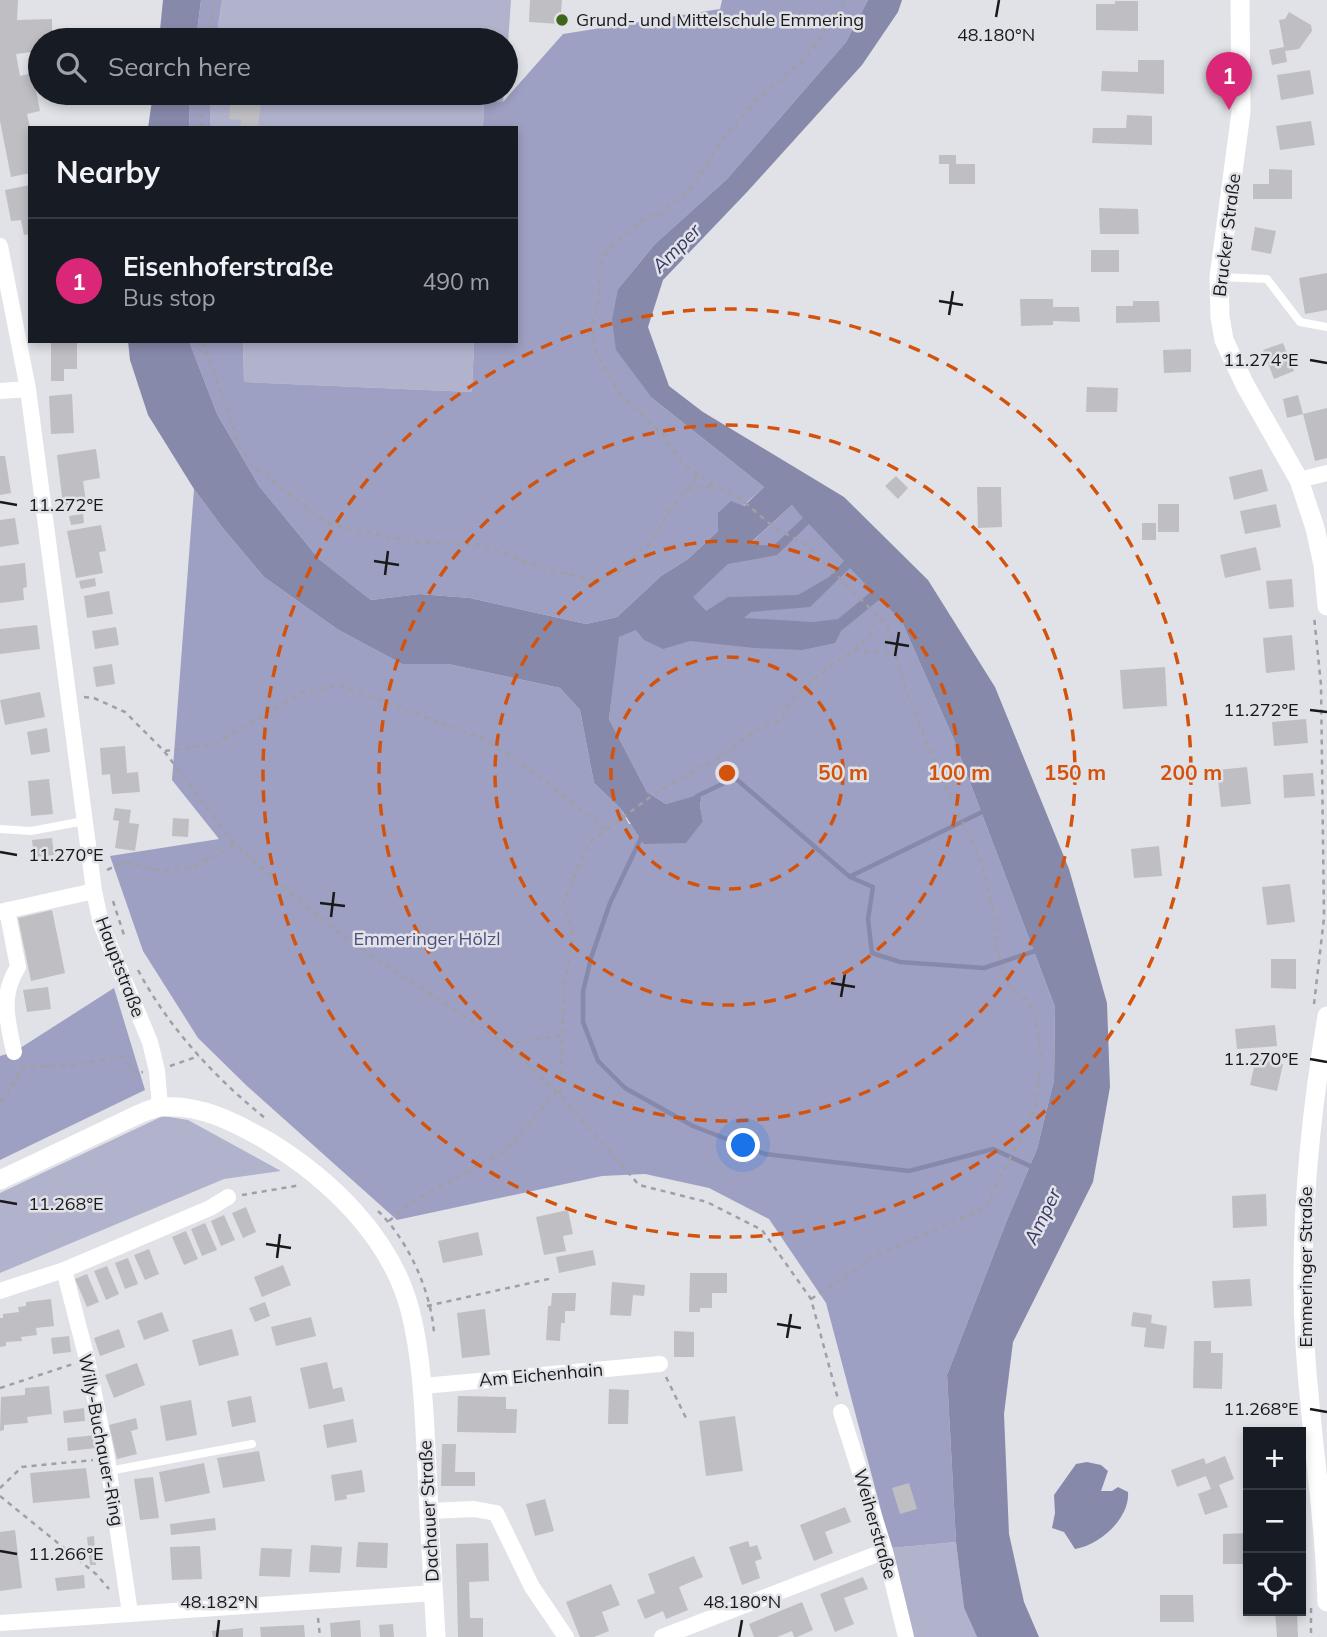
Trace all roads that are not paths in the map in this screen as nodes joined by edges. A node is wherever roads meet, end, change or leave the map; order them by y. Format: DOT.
graph roads {
  1 [pos="1240,0"];
  2 [pos="0,246"];
  3 [pos="1219,277"];
  4 [pos="1327,327"];
  5 [pos="28,389"];
  6 [pos="0,391"];
  7 [pos="1327,473"];
  8 [pos="1298,480"];
  9 [pos="1320,605"];
  10 [pos="84,821"];
  11 [pos="0,829"];
  12 [pos="94,891"];
  13 [pos="4,911"];
  14 [pos="1319,1016"];
  15 [pos="14,1052"];
  16 [pos="160,1107"];
  17 [pos="0,1180"];
  18 [pos="228,1197"];
  19 [pos="64,1270"];
  20 [pos="0,1292"];
  21 [pos="660,1364"];
  22 [pos="423,1386"];
  23 [pos="841,1412"];
  24 [pos="252,1444"];
  25 [pos="108,1465"];
  26 [pos="429,1511"];
  27 [pos="885,1551"];
  28 [pos="1326,1574"];
  29 [pos="434,1593"];
  30 [pos="1327,1602"];
  31 [pos="130,1613"];
  32 [pos="0,1623"];
  33 [pos="436,1637"];
  34 [pos="566,1637"];
  35 [pos="662,1637"];
  36 [pos="906,1637"];
  1 -- 3 [label="street, Brucker Straße"];
  2 -- 5 [label="street, Hauptstraße"];
  3 -- 4 [label="lane"];
  3 -- 8 [label="street, Brucker Straße"];
  5 -- 6 [label="street"];
  5 -- 10 [label="street, Hauptstraße"];
  7 -- 8 [label="street"];
  8 -- 9 [label="street"];
  10 -- 11 [label="lane"];
  10 -- 12 [label="street, Hauptstraße"];
  12 -- 13 [label="street"];
  12 -- 16 [label="street, Hauptstraße"];
  13 -- 15 [label="street"];
  14 -- 28 [label="street, Emmeringer Straße"];
  16 -- 17 [label="street"];
  16 -- 22 [label="street"];
  18 -- 19 [label="street"];
  19 -- 20 [label="street"];
  19 -- 25 [label="street, Willy-Buchauer-Ring"];
  21 -- 22 [label="street, Am Eichenhain"];
  22 -- 26 [label="street, Dachauer Straße"];
  23 -- 27 [label="street, Weiherstraße"];
  24 -- 25 [label="lane"];
  25 -- 31 [label="street, Willy-Buchauer-Ring"];
  26 -- 29 [label="street, Dachauer Straße"];
  26 -- 34 [label="street"];
  27 -- 35 [label="street"];
  27 -- 36 [label="street, Weiherstraße"];
  28 -- 30 [label="street, Emmeringer Straße"];
  29 -- 31 [label="street"];
  29 -- 33 [label="street, Dachauer Straße"];
  31 -- 32 [label="street"];
}
